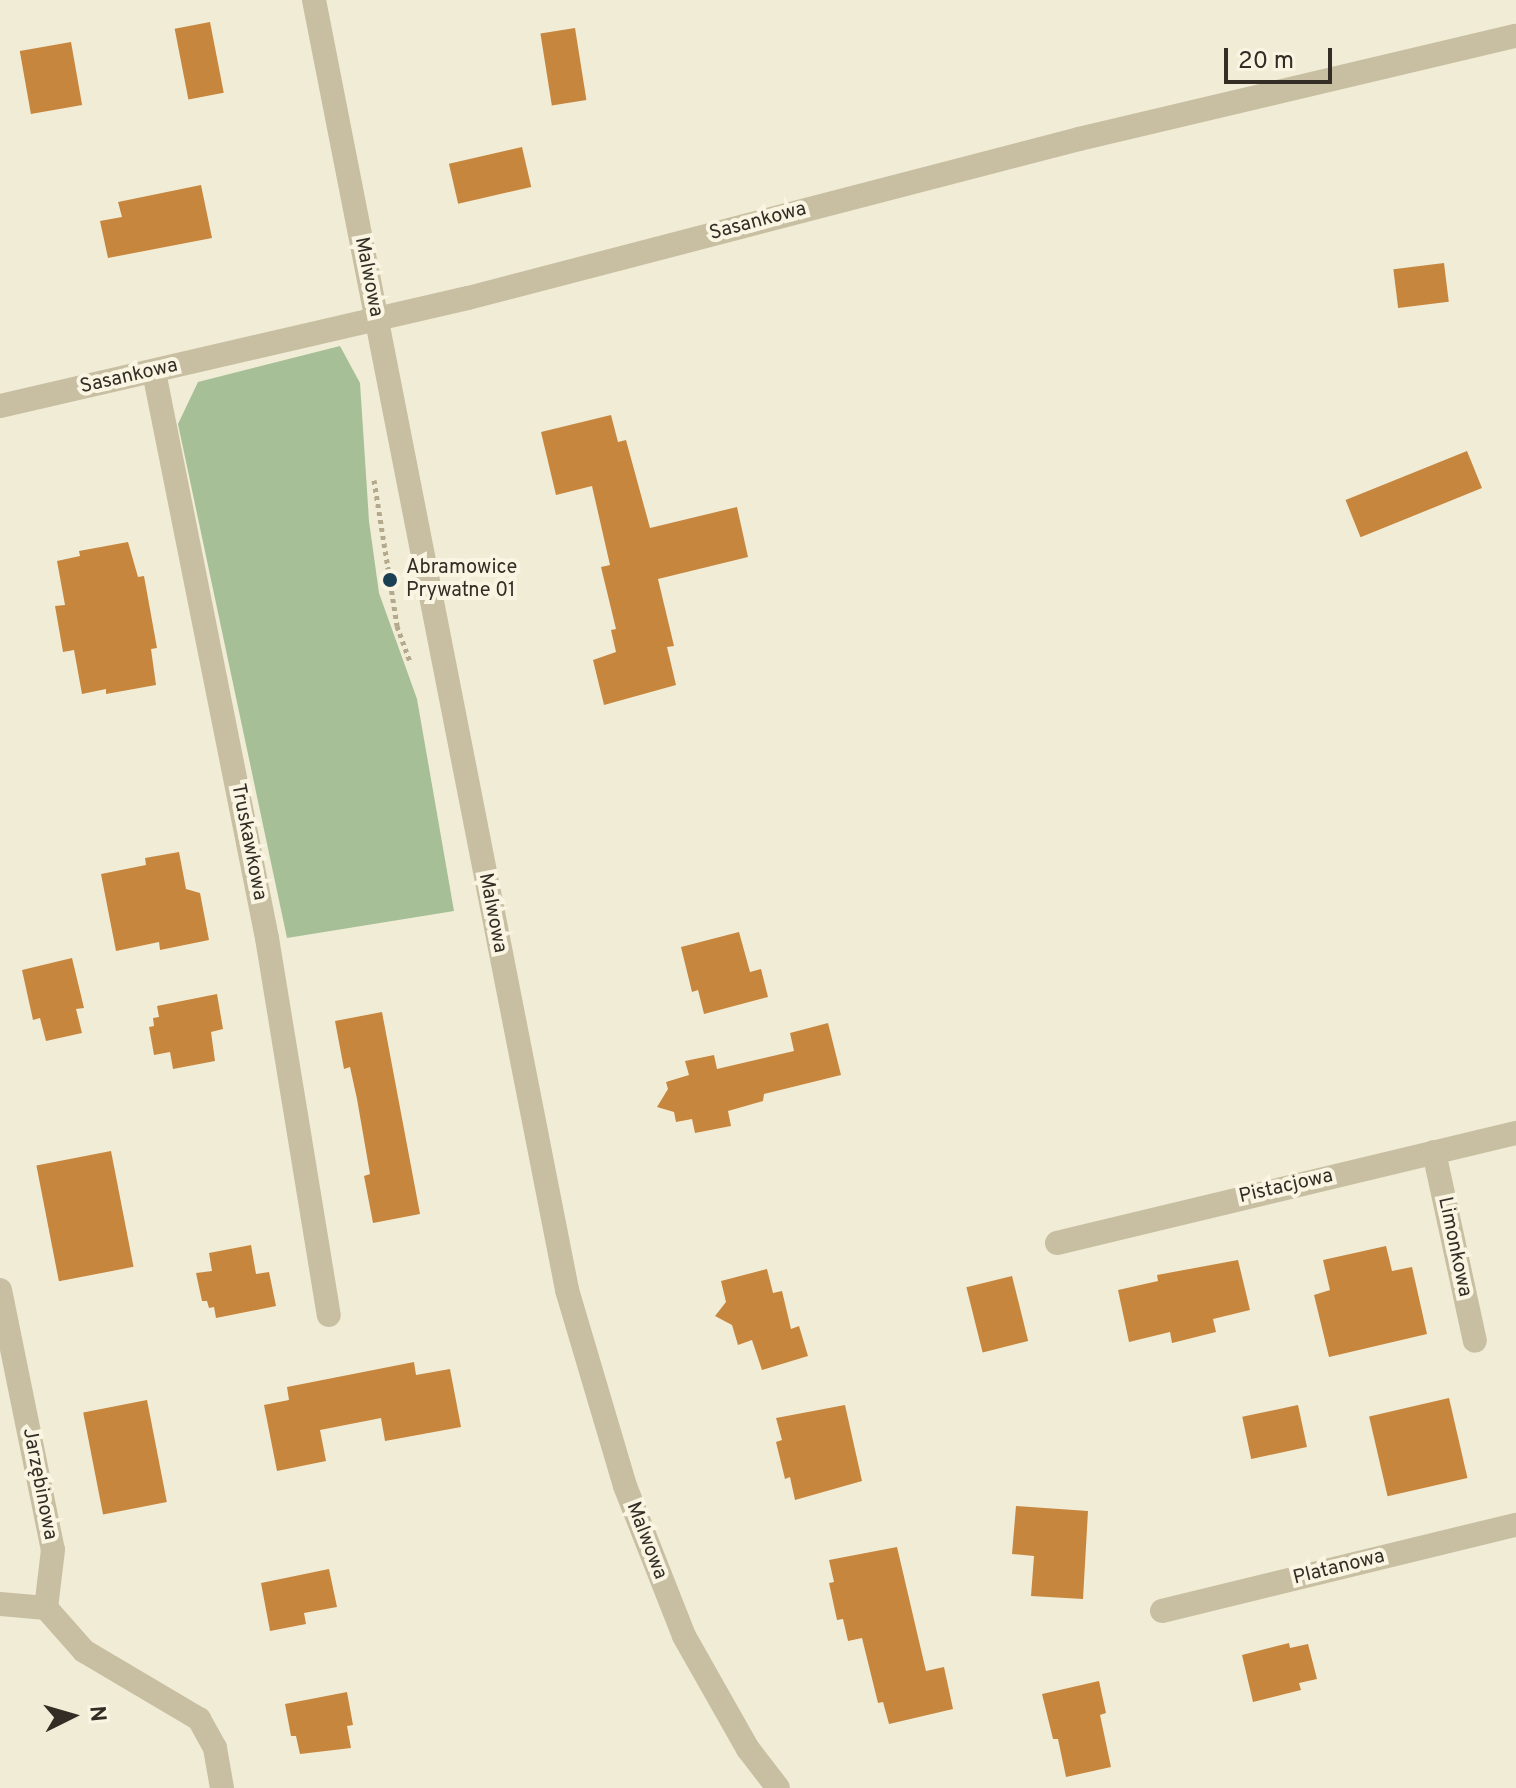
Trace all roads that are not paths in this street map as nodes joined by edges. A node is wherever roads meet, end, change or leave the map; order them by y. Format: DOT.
graph roads {
  1 [pos="314,0"];
  2 [pos="1516,36"];
  3 [pos="377,318"];
  4 [pos="154,372"];
  5 [pos="0,406"];
  6 [pos="1516,1133"];
  7 [pos="1434,1152"];
  8 [pos="1057,1243"];
  9 [pos="0,1290"];
  10 [pos="329,1315"];
  11 [pos="1475,1341"];
  12 [pos="1516,1525"];
  13 [pos="0,1604"];
  14 [pos="46,1608"];
  15 [pos="1162,1611"];
  16 [pos="222,1788"];
  17 [pos="778,1788"];
  1 -- 3 [label="street, Malwowa"];
  2 -- 3 [label="street, Sasankowa"];
  3 -- 4 [label="street, Sasankowa"];
  3 -- 17 [label="street, Malwowa"];
  4 -- 5 [label="street, Sasankowa"];
  4 -- 10 [label="street, Truskawkowa"];
  6 -- 7 [label="street, Pistacjowa"];
  7 -- 8 [label="street, Pistacjowa"];
  7 -- 11 [label="street, Limonkowa"];
  9 -- 14 [label="street, Jarzębinowa"];
  12 -- 15 [label="street, Platanowa"];
  13 -- 14 [label="street"];
  14 -- 16 [label="street"];
}
